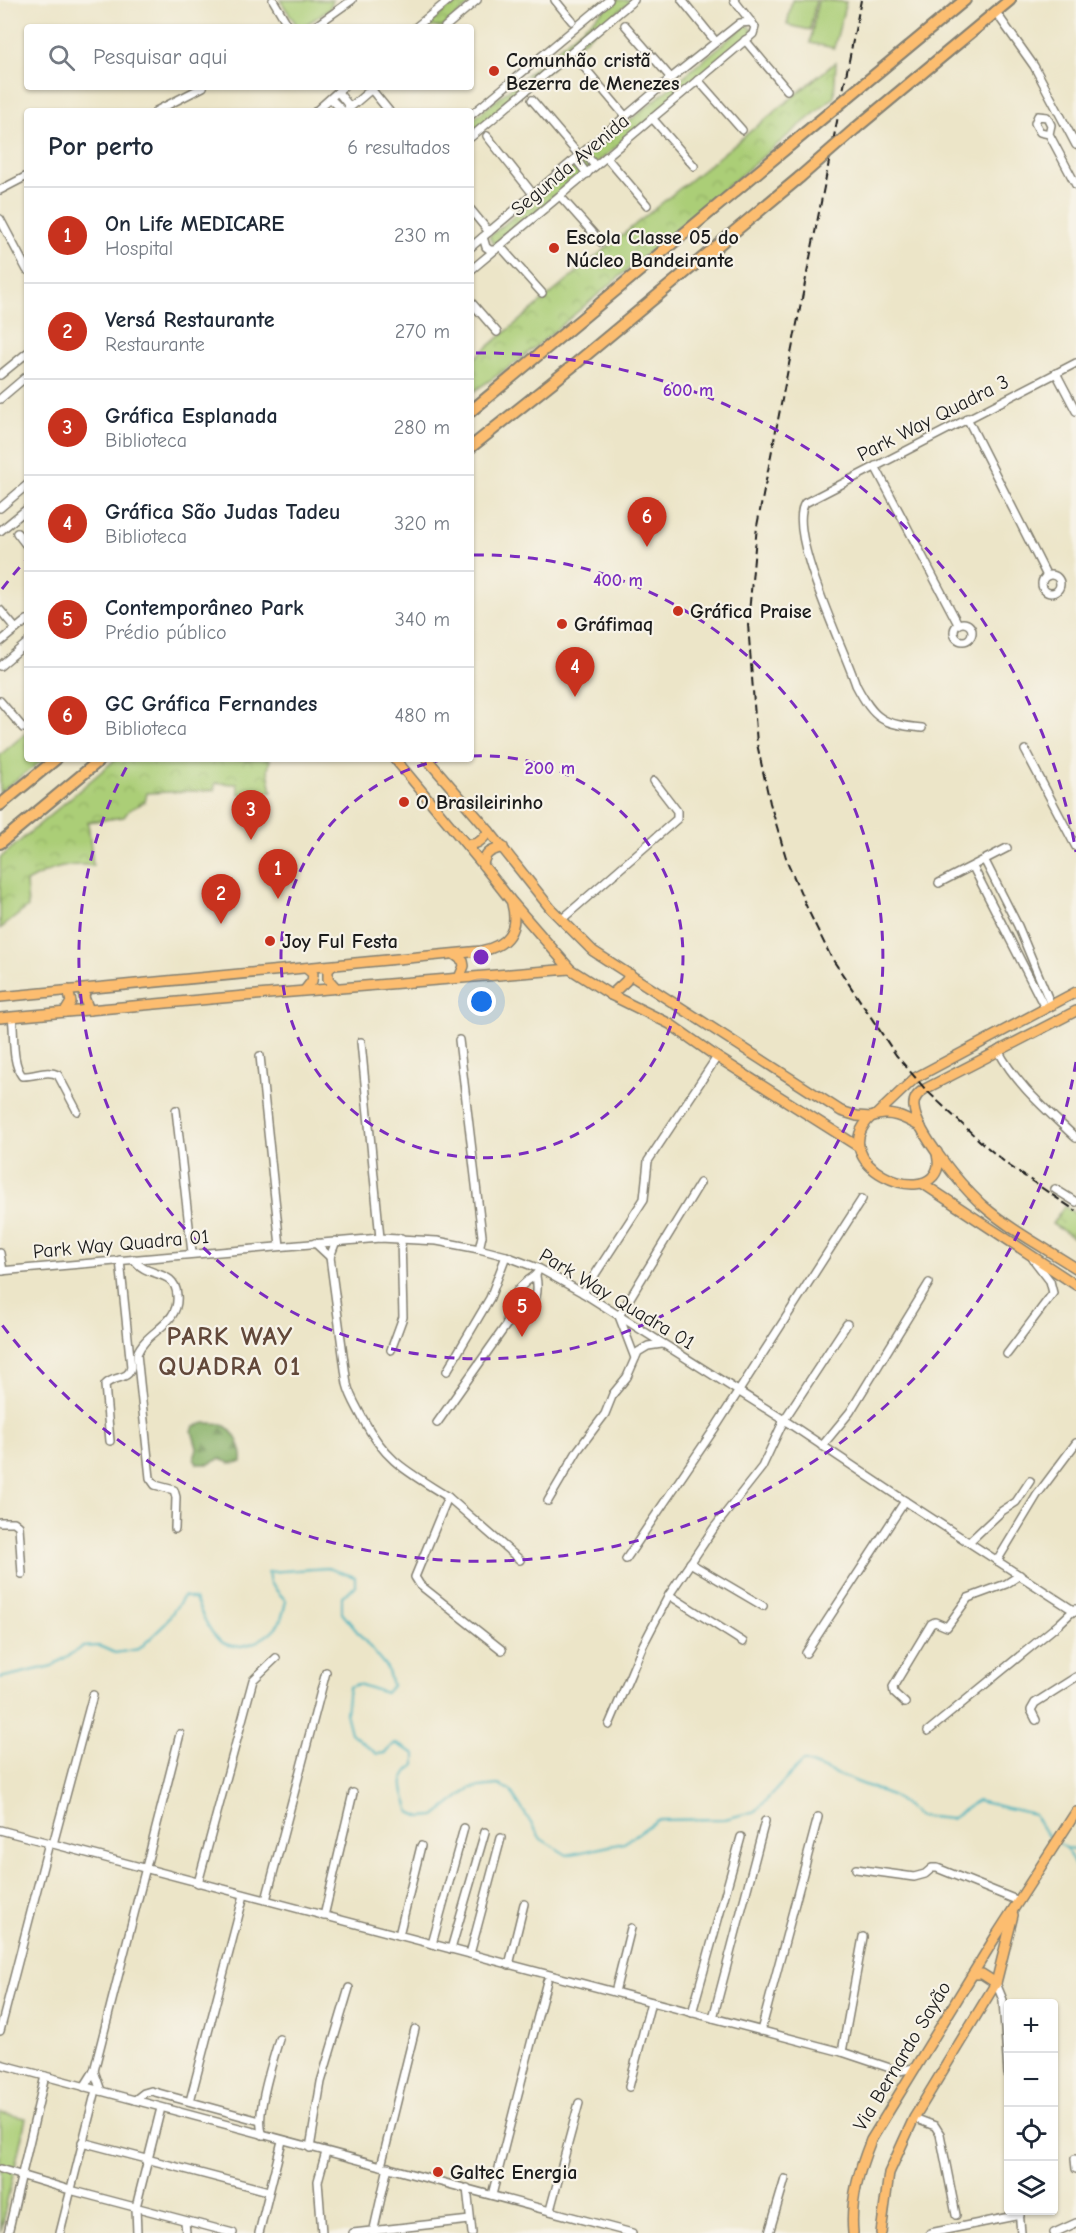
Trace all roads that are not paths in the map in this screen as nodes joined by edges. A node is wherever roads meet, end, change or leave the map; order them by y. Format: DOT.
graph roads {
  1 [pos="273,0"];
  2 [pos="352,0"];
  3 [pos="449,0"];
  4 [pos="477,0"];
  5 [pos="555,0"];
  6 [pos="609,0"];
  7 [pos="634,0"];
  8 [pos="682,0"];
  9 [pos="734,0"];
  10 [pos="965,0"];
  11 [pos="1010,0"];
  12 [pos="995,12"];
  13 [pos="744,13"];
  14 [pos="572,21"];
  15 [pos="740,23"];
  16 [pos="287,24"];
  17 [pos="318,24"];
  18 [pos="420,24"];
  19 [pos="449,24"];
  20 [pos="625,25"];
  21 [pos="754,25"];
  22 [pos="745,40"];
  23 [pos="716,42"];
  24 [pos="579,61"];
  25 [pos="671,78"];
  26 [pos="698,80"];
  27 [pos="197,90"];
  28 [pos="341,90"];
  29 [pos="342,90"];
  30 [pos="371,90"];
  31 [pos="374,90"];
  32 [pos="787,90"];
  33 [pos="331,99"];
  34 [pos="532,100"];
  35 [pos="162,108"];
  36 [pos="320,108"];
  37 [pos="343,108"];
  38 [pos="346,108"];
  39 [pos="348,108"];
  40 [pos="387,108"];
  41 [pos="474,112"];
  42 [pos="626,117"];
  43 [pos="652,118"];
  44 [pos="742,130"];
  45 [pos="474,134"];
  46 [pos="1049,134"];
  47 [pos="487,136"];
  48 [pos="1076,145"];
  49 [pos="580,155"];
  50 [pos="606,157"];
  51 [pos="595,166"];
  52 [pos="694,166"];
  53 [pos="587,174"];
  54 [pos="24,178"];
  55 [pos="1076,185"];
  56 [pos="0,190"];
  57 [pos="533,194"];
  58 [pos="560,196"];
  59 [pos="647,205"];
  60 [pos="474,215"];
  61 [pos="0,219"];
  62 [pos="486,234"];
  63 [pos="601,242"];
  64 [pos="474,246"];
  65 [pos="498,248"];
  66 [pos="474,251"];
  67 [pos="480,263"];
  68 [pos="24,264"];
  69 [pos="474,268"];
  70 [pos="542,293"];
  71 [pos="474,305"];
  72 [pos="497,332"];
  73 [pos="24,355"];
  74 [pos="1076,363"];
  75 [pos="1056,374"];
  76 [pos="0,375"];
  77 [pos="24,379"];
  78 [pos="0,399"];
  79 [pos="474,409"];
  80 [pos="1076,411"];
  81 [pos="968,418"];
  82 [pos="474,445"];
  83 [pos="875,466"];
  84 [pos="24,488"];
  85 [pos="19,492"];
  86 [pos="24,494"];
  87 [pos="0,508"];
  88 [pos="24,511"];
  89 [pos="0,531"];
  90 [pos="17,533"];
  91 [pos="24,542"];
  92 [pos="1047,576"];
  93 [pos="0,610"];
  94 [pos="24,622"];
  95 [pos="958,624"];
  96 [pos="16,629"];
  97 [pos="0,642"];
  98 [pos="24,646"];
  99 [pos="0,666"];
  100 [pos="0,701"];
  101 [pos="23,728"];
  102 [pos="922,728"];
  103 [pos="1025,750"];
  104 [pos="52,762"];
  105 [pos="97,762"];
  106 [pos="397,762"];
  107 [pos="430,762"];
  108 [pos="654,781"];
  109 [pos="0,806"];
  110 [pos="489,831"];
  111 [pos="0,843"];
  112 [pos="466,844"];
  113 [pos="502,847"];
  114 [pos="1076,847"];
  115 [pos="1008,848"];
  116 [pos="985,861"];
  117 [pos="483,865"];
  118 [pos="973,867"];
  119 [pos="990,872"];
  120 [pos="978,878"];
  121 [pos="939,883"];
  122 [pos="512,902"];
  123 [pos="561,920"];
  124 [pos="1018,926"];
  125 [pos="1005,932"];
  126 [pos="455,955"];
  127 [pos="332,966"];
  128 [pos="306,968"];
  129 [pos="570,969"];
  130 [pos="1038,971"];
  131 [pos="630,974"];
  132 [pos="1028,975"];
  133 [pos="459,978"];
  134 [pos="87,989"];
  135 [pos="337,989"];
  136 [pos="68,990"];
  137 [pos="305,990"];
  138 [pos="1076,992"];
  139 [pos="611,995"];
  140 [pos="0,997"];
  141 [pos="1048,1007"];
  142 [pos="89,1010"];
  143 [pos="1076,1011"];
  144 [pos="65,1012"];
  145 [pos="12,1017"];
  146 [pos="0,1018"];
  147 [pos="459,1040"];
  148 [pos="361,1042"];
  149 [pos="998,1050"];
  150 [pos="260,1056"];
  151 [pos="717,1057"];
  152 [pos="176,1110"];
  153 [pos="77,1111"];
  154 [pos="874,1115"];
  155 [pos="921,1127"];
  156 [pos="1076,1138"];
  157 [pos="859,1147"];
  158 [pos="937,1152"];
  159 [pos="700,1183"];
  160 [pos="922,1183"];
  161 [pos="1055,1189"];
  162 [pos="862,1199"];
  163 [pos="1076,1202"];
  164 [pos="380,1238"];
  165 [pos="401,1238"];
  166 [pos="336,1241"];
  167 [pos="315,1243"];
  168 [pos="280,1246"];
  169 [pos="479,1249"];
  170 [pos="0,1253"];
  171 [pos="192,1253"];
  172 [pos="1030,1255"];
  173 [pos="506,1256"];
  174 [pos="330,1257"];
  175 [pos="134,1259"];
  176 [pos="120,1260"];
  177 [pos="1076,1268"];
  178 [pos="2,1271"];
  179 [pos="538,1273"];
  180 [pos="929,1283"];
  181 [pos="1076,1285"];
  182 [pos="583,1293"];
  183 [pos="619,1316"];
  184 [pos="507,1324"];
  185 [pos="847,1324"];
  186 [pos="663,1344"];
  187 [pos="391,1350"];
  188 [pos="1007,1354"];
  189 [pos="634,1358"];
  190 [pos="447,1371"];
  191 [pos="738,1391"];
  192 [pos="784,1420"];
  193 [pos="437,1423"];
  194 [pos="110,1441"];
  195 [pos="1076,1443"];
  196 [pos="822,1446"];
  197 [pos="1030,1481"];
  198 [pos="448,1497"];
  199 [pos="548,1501"];
  200 [pos="905,1501"];
  201 [pos="0,1522"];
  202 [pos="175,1529"];
  203 [pos="969,1542"];
  204 [pos="626,1559"];
  205 [pos="520,1560"];
  206 [pos="997,1561"];
  207 [pos="690,1563"];
  208 [pos="22,1574"];
  209 [pos="1020,1575"];
  210 [pos="669,1595"];
  211 [pos="763,1606"];
  212 [pos="1075,1610"];
  213 [pos="743,1642"];
  214 [pos="502,1650"];
  215 [pos="806,1653"];
  216 [pos="276,1658"];
  217 [pos="326,1672"];
  218 [pos="1076,1677"];
  219 [pos="93,1695"];
  220 [pos="905,1703"];
  221 [pos="1036,1720"];
  222 [pos="609,1725"];
  223 [pos="928,1731"];
  224 [pos="180,1734"];
  225 [pos="353,1793"];
  226 [pos="1075,1813"];
  227 [pos="818,1818"];
  228 [pos="765,1821"];
  229 [pos="464,1828"];
  230 [pos="0,1830"];
  231 [pos="485,1832"];
  232 [pos="741,1837"];
  233 [pos="501,1838"];
  234 [pos="51,1844"];
  235 [pos="421,1846"];
  236 [pos="146,1869"];
  237 [pos="856,1869"];
  238 [pos="198,1883"];
  239 [pos="244,1895"];
  240 [pos="266,1900"];
  241 [pos="524,1904"];
  242 [pos="1017,1906"];
  243 [pos="324,1916"];
  244 [pos="631,1928"];
  245 [pos="399,1935"];
  246 [pos="863,1937"];
  247 [pos="432,1944"];
  248 [pos="451,1949"];
  249 [pos="470,1954"];
  250 [pos="509,1965"];
  251 [pos="974,1974"];
  252 [pos="547,1980"];
  253 [pos="996,1983"];
  254 [pos="349,1988"];
  255 [pos="615,1992"];
  256 [pos="651,2002"];
  257 [pos="692,2013"];
  258 [pos="713,2018"];
  259 [pos="415,2029"];
  260 [pos="0,2031"];
  261 [pos="762,2031"];
  262 [pos="279,2039"];
  263 [pos="842,2052"];
  264 [pos="1007,2053"];
  265 [pos="0,2064"];
  266 [pos="914,2068"];
  267 [pos="94,2071"];
  268 [pos="899,2071"];
  269 [pos="45,2076"];
  270 [pos="907,2079"];
  271 [pos="629,2086"];
  272 [pos="84,2087"];
  273 [pos="98,2090"];
  274 [pos="135,2100"];
  275 [pos="190,2101"];
  276 [pos="579,2103"];
  277 [pos="161,2108"];
  278 [pos="914,2118"];
  279 [pos="260,2121"];
  280 [pos="263,2135"];
  281 [pos="282,2140"];
  282 [pos="82,2142"];
  283 [pos="310,2148"];
  284 [pos="326,2152"];
  285 [pos="148,2159"];
  286 [pos="1075,2159"];
  287 [pos="384,2167"];
  288 [pos="0,2169"];
  289 [pos="1076,2169"];
  290 [pos="21,2175"];
  291 [pos="785,2179"];
  292 [pos="467,2188"];
  293 [pos="69,2190"];
  294 [pos="268,2191"];
  295 [pos="492,2195"];
  296 [pos="136,2207"];
  297 [pos="550,2210"];
  298 [pos="956,2215"];
  299 [pos="1010,2215"];
  300 [pos="1019,2215"];
  301 [pos="470,2220"];
  302 [pos="185,2222"];
  303 [pos="1076,2223"];
  304 [pos="610,2230"];
  305 [pos="373,2232"];
  306 [pos="930,2232"];
  307 [pos="8,2233"];
  308 [pos="60,2233"];
  309 [pos="137,2233"];
  310 [pos="186,2233"];
  311 [pos="233,2233"];
  312 [pos="259,2233"];
  313 [pos="322,2233"];
  314 [pos="353,2233"];
  315 [pos="472,2233"];
  316 [pos="632,2233"];
  317 [pos="769,2233"];
  318 [pos="853,2233"];
  319 [pos="881,2233"];
  320 [pos="1021,2233"];
  321 [pos="1054,2233"];
  1 -- 16 [label="street"];
  2 -- 17 [label="street"];
  3 -- 18 [label="street"];
  4 -- 19 [label="street"];
  5 -- 14 [label="street"];
  6 -- 41 [label="street"];
  7 -- 45 [label="street"];
  8 -- 23 [label="street"];
  9 -- 13 [label="street"];
  10 -- 79 [label="highway, bridge"];
  11 -- 12 [label="highway"];
  12 -- 48 [label="street"];
  12 -- 82 [label="highway, bridge"];
  13 -- 15 [label="street, Segunda Avenida"];
  13 -- 21 [label="street"];
  15 -- 21 [label="street"];
  15 -- 23 [label="street, Segunda Avenida"];
  20 -- 25 [label="street"];
  21 -- 22 [label="street, Segunda Avenida"];
  22 -- 26 [label="street, Segunda Avenida"];
  22 -- 32 [label="street"];
  23 -- 25 [label="street, Segunda Avenida"];
  24 -- 42 [label="street"];
  25 -- 42 [label="street, Segunda Avenida"];
  26 -- 43 [label="street, Segunda Avenida"];
  26 -- 44 [label="street"];
  27 -- 35 [label="street"];
  28 -- 33 [label="street"];
  29 -- 38 [label="street"];
  30 -- 39 [label="street"];
  31 -- 40 [label="street"];
  33 -- 36 [label="street"];
  33 -- 37 [label="street"];
  34 -- 49 [label="street"];
  42 -- 49 [label="street, Segunda Avenida"];
  43 -- 50 [label="street, Segunda Avenida"];
  43 -- 52 [label="street"];
  46 -- 55 [label="street"];
  47 -- 57 [label="street"];
  49 -- 51 [label="street"];
  49 -- 53 [label="street"];
  49 -- 57 [label="street, Segunda Avenida"];
  50 -- 51 [label="street, Segunda Avenida"];
  50 -- 59 [label="street"];
  51 -- 53 [label="street, Segunda Avenida"];
  53 -- 58 [label="street, Segunda Avenida"];
  54 -- 56 [label="street"];
  57 -- 62 [label="street, Segunda Avenida"];
  58 -- 63 [label="street"];
  58 -- 65 [label="street, Segunda Avenida"];
  60 -- 62 [label="street"];
  61 -- 68 [label="street"];
  62 -- 64 [label="street, Segunda Avenida"];
  62 -- 65 [label="street"];
  65 -- 67 [label="street, Segunda Avenida"];
  65 -- 70 [label="street"];
  66 -- 67 [label="street"];
  67 -- 69 [label="street, Segunda Avenida"];
  71 -- 72 [label="street"];
  73 -- 76 [label="street"];
  74 -- 75 [label="street, Park Way Quadra 3"];
  75 -- 80 [label="street"];
  75 -- 81 [label="street, Park Way Quadra 3"];
  77 -- 78 [label="street"];
  81 -- 83 [label="street, Park Way Quadra 3"];
  81 -- 92 [label="street"];
  83 -- 95 [label="street"];
  83 -- 102 [label="street, Park Way Quadra 3"];
  84 -- 85 [label="street"];
  85 -- 86 [label="street"];
  85 -- 87 [label="street"];
  88 -- 89 [label="street"];
  90 -- 91 [label="street"];
  93 -- 96 [label="street"];
  94 -- 96 [label="street"];
  96 -- 97 [label="street"];
  98 -- 99 [label="street"];
  100 -- 101 [label="street"];
  103 -- 114 [label="street"];
  104 -- 109 [label="highway"];
  105 -- 111 [label="highway"];
  106 -- 112 [label="main road"];
  107 -- 110 [label="main road"];
  108 -- 123 [label="street"];
  110 -- 112 [label="main road"];
  110 -- 113 [label="main road"];
  112 -- 117 [label="main road"];
  113 -- 117 [label="main road"];
  113 -- 123 [label="main road"];
  115 -- 116 [label="street"];
  116 -- 118 [label="street"];
  116 -- 119 [label="street"];
  117 -- 122 [label="main road"];
  118 -- 120 [label="street"];
  118 -- 121 [label="street"];
  119 -- 120 [label="street"];
  119 -- 124 [label="street"];
  120 -- 125 [label="street"];
  122 -- 126 [label="main road"];
  122 -- 129 [label="main road"];
  123 -- 131 [label="main road"];
  124 -- 125 [label="street"];
  124 -- 130 [label="street"];
  125 -- 132 [label="street"];
  126 -- 127 [label="main road"];
  126 -- 133 [label="main road"];
  127 -- 128 [label="main road"];
  127 -- 135 [label="main road"];
  128 -- 134 [label="main road"];
  128 -- 137 [label="main road"];
  129 -- 133 [label="main road"];
  129 -- 139 [label="main road"];
  130 -- 132 [label="street"];
  130 -- 141 [label="street"];
  131 -- 139 [label="main road"];
  131 -- 154 [label="main road"];
  132 -- 141 [label="street"];
  133 -- 135 [label="main road"];
  134 -- 136 [label="main road"];
  134 -- 142 [label="main road"];
  135 -- 137 [label="main road"];
  136 -- 140 [label="main road"];
  136 -- 144 [label="main road"];
  137 -- 142 [label="main road"];
  138 -- 141 [label="main road"];
  139 -- 151 [label="main road"];
  141 -- 154 [label="main road"];
  142 -- 144 [label="main road"];
  143 -- 149 [label="main road"];
  144 -- 145 [label="main road"];
  145 -- 146 [label="main road"];
  145 -- 153 [label="street"];
  147 -- 169 [label="street"];
  148 -- 164 [label="street"];
  149 -- 155 [label="main road"];
  149 -- 156 [label="street"];
  150 -- 168 [label="street"];
  151 -- 157 [label="main road"];
  151 -- 182 [label="street"];
  152 -- 171 [label="street"];
  154 -- 155 [label="main road"];
  154 -- 157 [label="main road"];
  155 -- 158 [label="main road"];
  157 -- 160 [label="main road"];
  158 -- 160 [label="main road"];
  158 -- 177 [label="main road"];
  159 -- 183 [label="street"];
  160 -- 172 [label="main road"];
  161 -- 163 [label="street"];
  162 -- 191 [label="street"];
  164 -- 165 [label="street, Park Way Quadra 01"];
  164 -- 166 [label="street, Park Way Quadra 01"];
  165 -- 169 [label="street, Park Way Quadra 01"];
  165 -- 187 [label="street"];
  166 -- 167 [label="street, Park Way Quadra 01"];
  166 -- 174 [label="street"];
  167 -- 168 [label="street, Park Way Quadra 01"];
  167 -- 174 [label="street"];
  168 -- 171 [label="street, Park Way Quadra 01"];
  169 -- 173 [label="street, Park Way Quadra 01"];
  170 -- 178 [label="street"];
  171 -- 175 [label="street, Park Way Quadra 01"];
  172 -- 181 [label="main road"];
  172 -- 188 [label="street"];
  173 -- 179 [label="street, Park Way Quadra 01"];
  173 -- 190 [label="street"];
  174 -- 198 [label="street"];
  175 -- 176 [label="street, Park Way Quadra 01"];
  175 -- 202 [label="street"];
  176 -- 178 [label="street, Park Way Quadra 01"];
  176 -- 194 [label="street"];
  179 -- 182 [label="street, Park Way Quadra 01"];
  179 -- 184 [label="street"];
  179 -- 184 [label="street"];
  180 -- 196 [label="street"];
  182 -- 183 [label="street, Park Way Quadra 01"];
  183 -- 186 [label="street, Park Way Quadra 01"];
  183 -- 189 [label="street"];
  184 -- 193 [label="street"];
  185 -- 192 [label="street"];
  186 -- 189 [label="street"];
  186 -- 191 [label="street, Park Way Quadra 01"];
  189 -- 199 [label="street"];
  191 -- 192 [label="street, Park Way Quadra 01"];
  191 -- 204 [label="street"];
  192 -- 196 [label="street, Park Way Quadra 01"];
  192 -- 207 [label="street"];
  195 -- 206 [label="street"];
  196 -- 200 [label="street, Park Way Quadra 01"];
  197 -- 203 [label="street"];
  198 -- 205 [label="street"];
  198 -- 214 [label="street"];
  200 -- 203 [label="street, Park Way Quadra 01"];
  200 -- 215 [label="street"];
  201 -- 208 [label="street"];
  203 -- 206 [label="street, Park Way Quadra 01"];
  206 -- 209 [label="street, Park Way Quadra 01"];
  207 -- 210 [label="street"];
  207 -- 211 [label="street"];
  209 -- 212 [label="street, Park Way Quadra 01"];
  209 -- 220 [label="street"];
  210 -- 213 [label="street"];
  210 -- 222 [label="street"];
  212 -- 223 [label="street"];
  216 -- 238 [label="street"];
  217 -- 240 [label="street"];
  218 -- 221 [label="street"];
  219 -- 234 [label="street"];
  224 -- 236 [label="street"];
  225 -- 243 [label="street"];
  226 -- 242 [label="main road, Via Bernardo Sayão"];
  227 -- 261 [label="street"];
  228 -- 258 [label="street"];
  229 -- 247 [label="street"];
  230 -- 234 [label="street"];
  231 -- 248 [label="street"];
  232 -- 257 [label="street"];
  233 -- 249 [label="street"];
  234 -- 236 [label="street"];
  234 -- 260 [label="street"];
  235 -- 245 [label="street"];
  236 -- 238 [label="street"];
  236 -- 267 [label="street"];
  237 -- 242 [label="street"];
  238 -- 239 [label="street"];
  239 -- 240 [label="street"];
  239 -- 275 [label="street"];
  240 -- 243 [label="street"];
  241 -- 250 [label="street"];
  242 -- 251 [label="main road, Via Bernardo Sayão"];
  242 -- 253 [label="main road, Via Bernardo Sayão"];
  243 -- 245 [label="street"];
  244 -- 255 [label="street"];
  245 -- 247 [label="street"];
  246 -- 263 [label="street"];
  247 -- 248 [label="street"];
  248 -- 249 [label="street"];
  249 -- 250 [label="street"];
  250 -- 255 [label="street"];
  251 -- 253 [label="main road"];
  251 -- 266 [label="main road, Via Bernardo Sayão"];
  252 -- 295 [label="street"];
  253 -- 264 [label="street"];
  253 -- 278 [label="main road, Via Bernardo Sayão"];
  254 -- 283 [label="street"];
  255 -- 256 [label="street"];
  256 -- 257 [label="street"];
  256 -- 271 [label="street"];
  257 -- 258 [label="street"];
  258 -- 261 [label="street"];
  259 -- 287 [label="street"];
  261 -- 263 [label="street"];
  262 -- 279 [label="street"];
  263 -- 268 [label="street"];
  265 -- 269 [label="street"];
  266 -- 268 [label="street"];
  266 -- 270 [label="main road, Via Bernardo Sayão"];
  267 -- 272 [label="street"];
  267 -- 273 [label="street"];
  268 -- 270 [label="street"];
  269 -- 272 [label="street"];
  269 -- 290 [label="street"];
  270 -- 318 [label="main road, Via Bernardo Sayão"];
  272 -- 273 [label="street"];
  273 -- 274 [label="street"];
  273 -- 282 [label="street"];
  274 -- 275 [label="street"];
  274 -- 277 [label="street"];
  275 -- 279 [label="street"];
  276 -- 297 [label="street"];
  277 -- 280 [label="street"];
  277 -- 285 [label="street"];
  278 -- 298 [label="street"];
  278 -- 319 [label="main road, Via Bernardo Sayão"];
  279 -- 280 [label="street"];
  280 -- 281 [label="street"];
  281 -- 283 [label="street"];
  281 -- 294 [label="street"];
  282 -- 285 [label="street"];
  282 -- 293 [label="street"];
  283 -- 284 [label="street"];
  284 -- 287 [label="street"];
  284 -- 313 [label="street"];
  285 -- 294 [label="street"];
  285 -- 296 [label="street"];
  286 -- 289 [label="street"];
  287 -- 292 [label="street"];
  287 -- 305 [label="street"];
  288 -- 290 [label="street"];
  290 -- 293 [label="street"];
  290 -- 307 [label="street"];
  291 -- 317 [label="street"];
  292 -- 295 [label="street"];
  292 -- 301 [label="street"];
  293 -- 296 [label="street"];
  293 -- 308 [label="street"];
  294 -- 312 [label="street"];
  295 -- 297 [label="street"];
  296 -- 302 [label="street"];
  296 -- 309 [label="street"];
  297 -- 304 [label="street"];
  299 -- 306 [label="street"];
  300 -- 320 [label="street"];
  301 -- 305 [label="street"];
  301 -- 315 [label="street"];
  302 -- 310 [label="street"];
  302 -- 311 [label="street"];
  303 -- 321 [label="street"];
  304 -- 316 [label="street"];
  305 -- 314 [label="street"];
}
